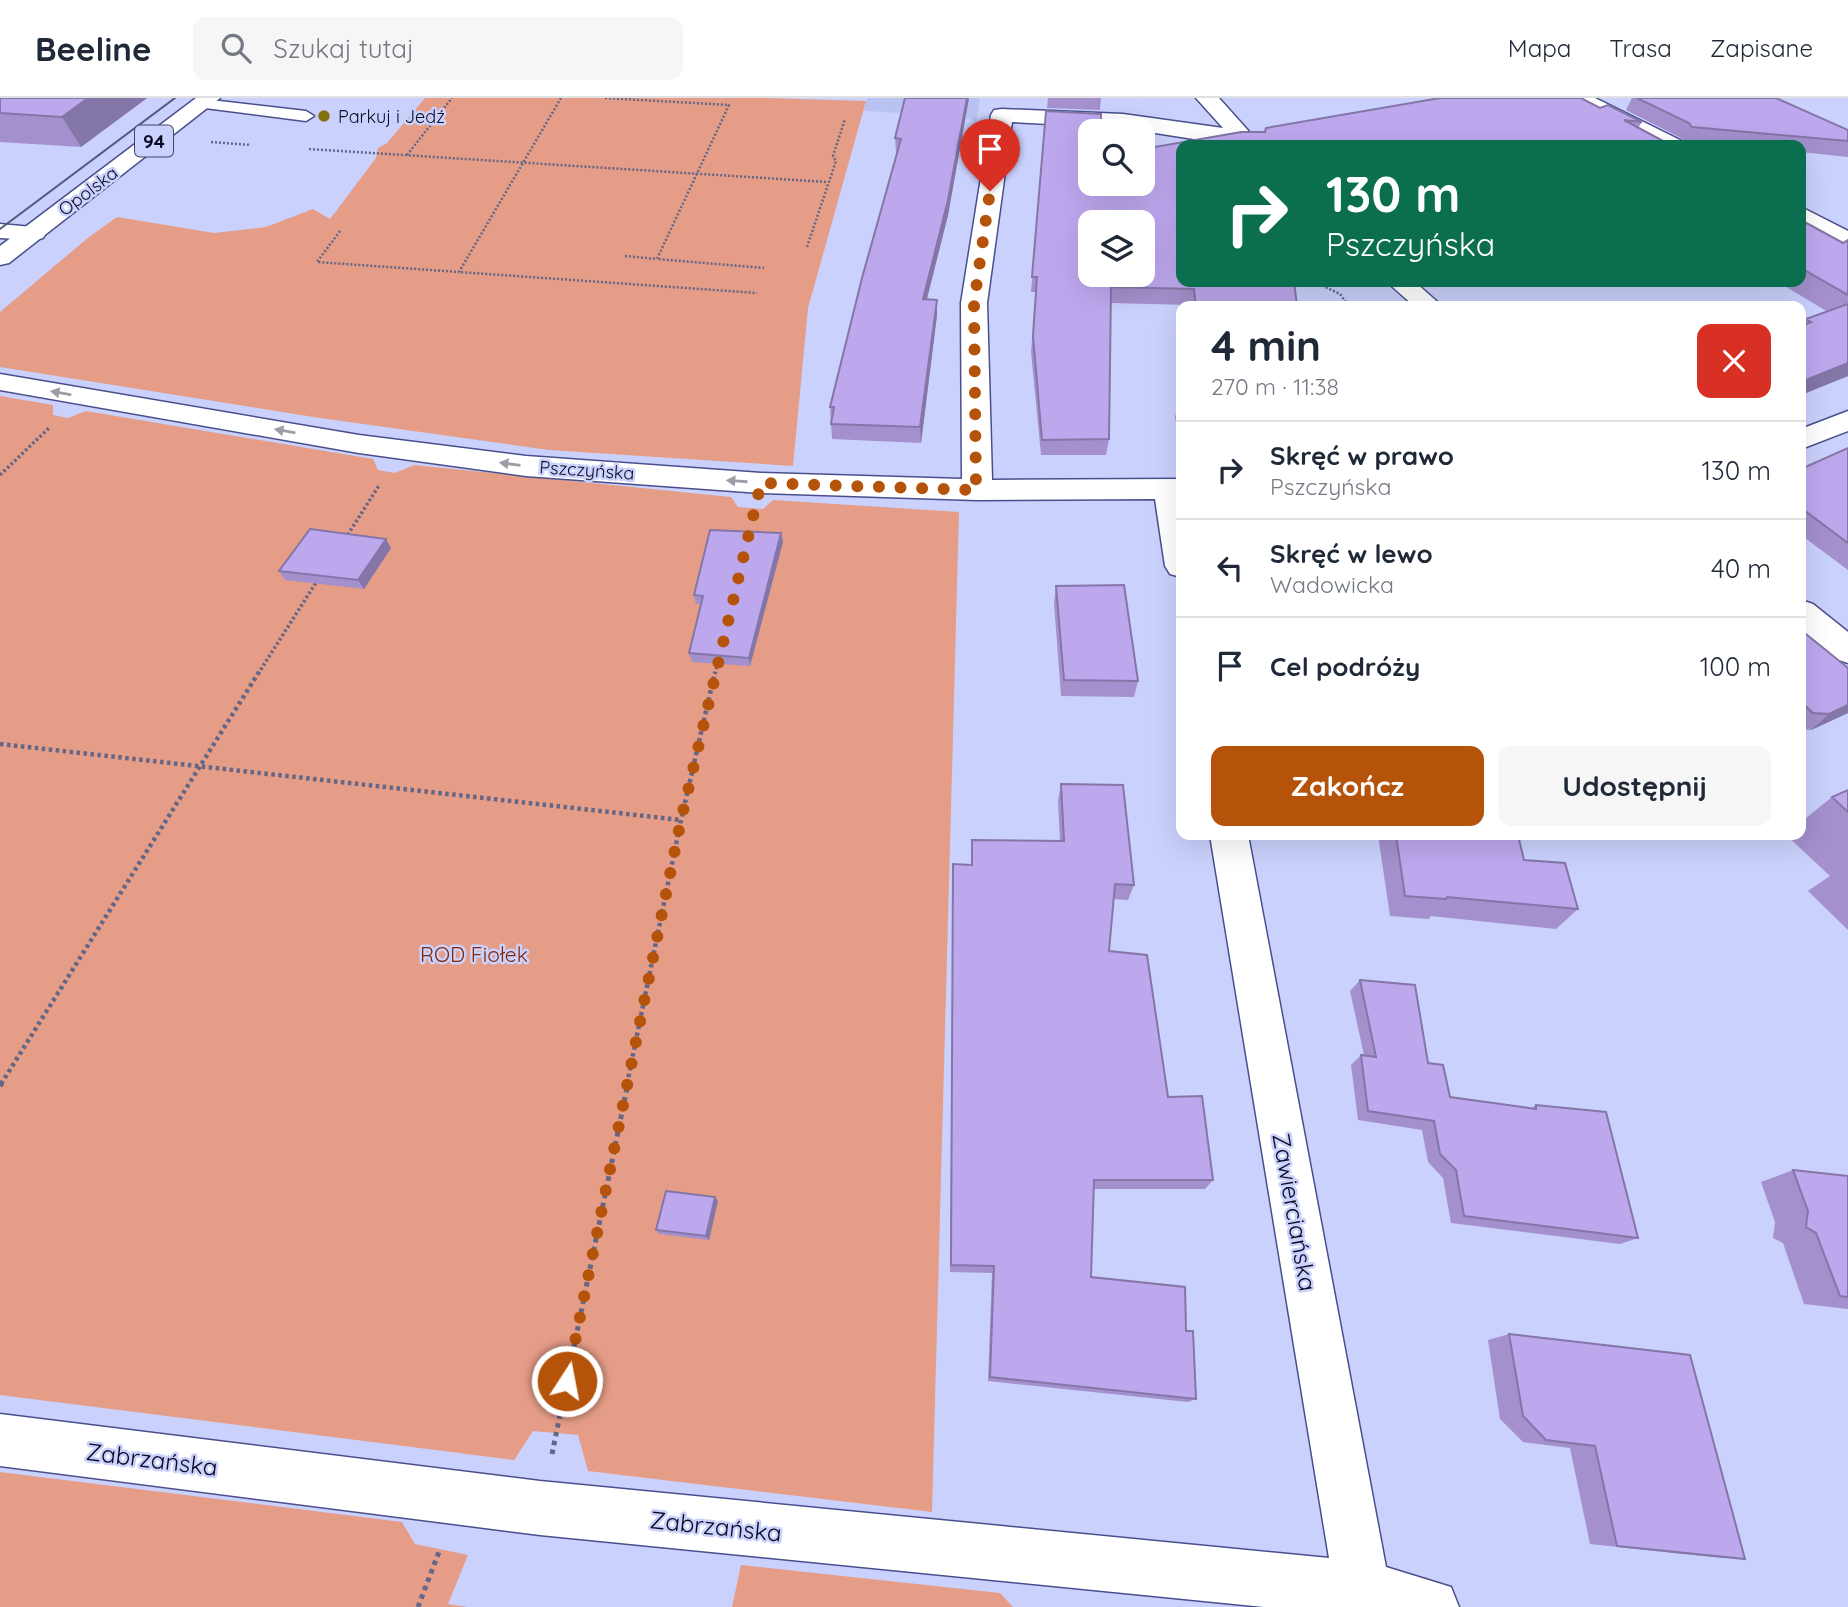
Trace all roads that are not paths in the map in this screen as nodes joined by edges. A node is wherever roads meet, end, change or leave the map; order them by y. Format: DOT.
graph roads {
  1 [pos="1207,98"];
  2 [pos="1578,98"];
  3 [pos="205,101"];
  4 [pos="306,116"];
  5 [pos="1245,139"];
  6 [pos="1662,140"];
  7 [pos="1806,217"];
  8 [pos="0,231"];
  9 [pos="34,233"];
  10 [pos="1848,241"];
  11 [pos="0,258"];
  12 [pos="1406,287"];
  13 [pos="1423,301"];
  14 [pos="0,382"];
  15 [pos="1848,419"];
  16 [pos="1806,438"];
  17 [pos="1175,489"];
  18 [pos="976,490"];
  19 [pos="1806,616"];
  20 [pos="1848,650"];
  21 [pos="1230,840"];
  22 [pos="0,1440"];
  23 [pos="1362,1589"];
  24 [pos="1431,1607"];
  1 -- 5 [label="street"];
  2 -- 6 [label="street"];
  3 -- 4 [label="lane"];
  3 -- 9 [label="street, Opolska / 94"];
  5 -- 18 [label="street"];
  7 -- 10 [label="street"];
  8 -- 9 [label="street"];
  9 -- 11 [label="street, Opolska / 94"];
  12 -- 13 [label="street"];
  18 -- 14 [label="street, Pszczyńska, one-way"];
  15 -- 16 [label="street"];
  17 -- 18 [label="street, Pszczyńska"];
  19 -- 20 [label="street"];
  21 -- 23 [label="street, Zawierciańska"];
  22 -- 23 [label="street, Zabrzańska"];
  23 -- 24 [label="street, Zabrzańska"];
}
